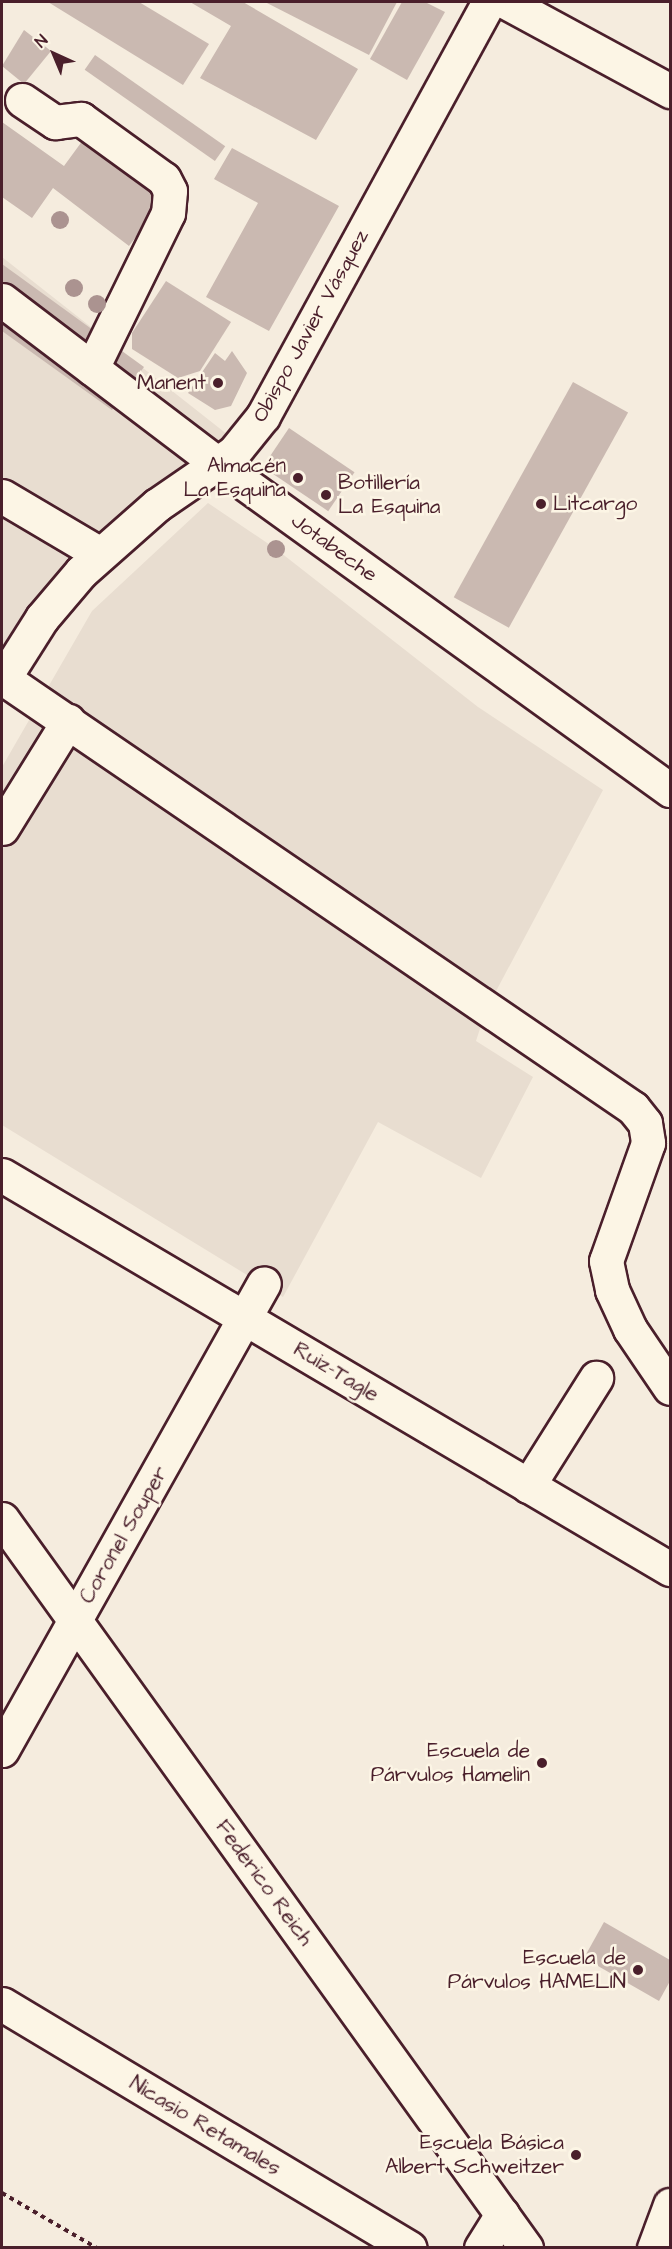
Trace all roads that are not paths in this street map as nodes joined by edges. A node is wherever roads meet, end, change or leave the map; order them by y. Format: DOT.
graph roads {
  1 [pos="489,2"];
  2 [pos="506,2"];
  3 [pos="670,91"];
  4 [pos="22,100"];
  5 [pos="2,300"];
  6 [pos="92,368"];
  7 [pos="219,465"];
  8 [pos="2,496"];
  9 [pos="100,554"];
  10 [pos="5,669"];
  11 [pos="68,721"];
  12 [pos="670,790"];
  13 [pos="2,828"];
  14 [pos="2,1175"];
  15 [pos="264,1283"];
  16 [pos="246,1319"];
  17 [pos="596,1378"];
  18 [pos="670,1388"];
  19 [pos="528,1486"];
  20 [pos="2,1519"];
  21 [pos="670,1569"];
  22 [pos="75,1621"];
  23 [pos="2,1750"];
  24 [pos="2,2004"];
  25 [pos="670,2205"];
  26 [pos="502,2214"];
  27 [pos="409,2247"];
  28 [pos="481,2247"];
  29 [pos="526,2247"];
  30 [pos="654,2247"];
  1 -- 7 [label="street, Obispo Javier Vásquez"];
  2 -- 3 [label="street"];
  4 -- 6 [label="street"];
  5 -- 6 [label="street, Jotabeche"];
  6 -- 7 [label="street, Jotabeche"];
  7 -- 9 [label="street, Obispo Javier Vásquez"];
  7 -- 12 [label="street, Jotabeche"];
  8 -- 9 [label="street"];
  9 -- 10 [label="street, Obispo Javier Vásquez"];
  10 -- 11 [label="street"];
  11 -- 13 [label="street"];
  11 -- 18 [label="street"];
  14 -- 16 [label="street, Ruiz-Tagle"];
  15 -- 16 [label="street, Coronel Souper"];
  16 -- 19 [label="street, Ruiz-Tagle"];
  16 -- 22 [label="street, Coronel Souper"];
  17 -- 19 [label="street"];
  19 -- 21 [label="street, Ruiz-Tagle"];
  20 -- 22 [label="street, Federico Reich"];
  22 -- 23 [label="street, Coronel Souper"];
  22 -- 26 [label="street, Federico Reich"];
  24 -- 27 [label="street, Nicasio Retamales"];
  25 -- 30 [label="street"];
  26 -- 28 [label="street"];
  26 -- 29 [label="street, Federico Reich"];
}
